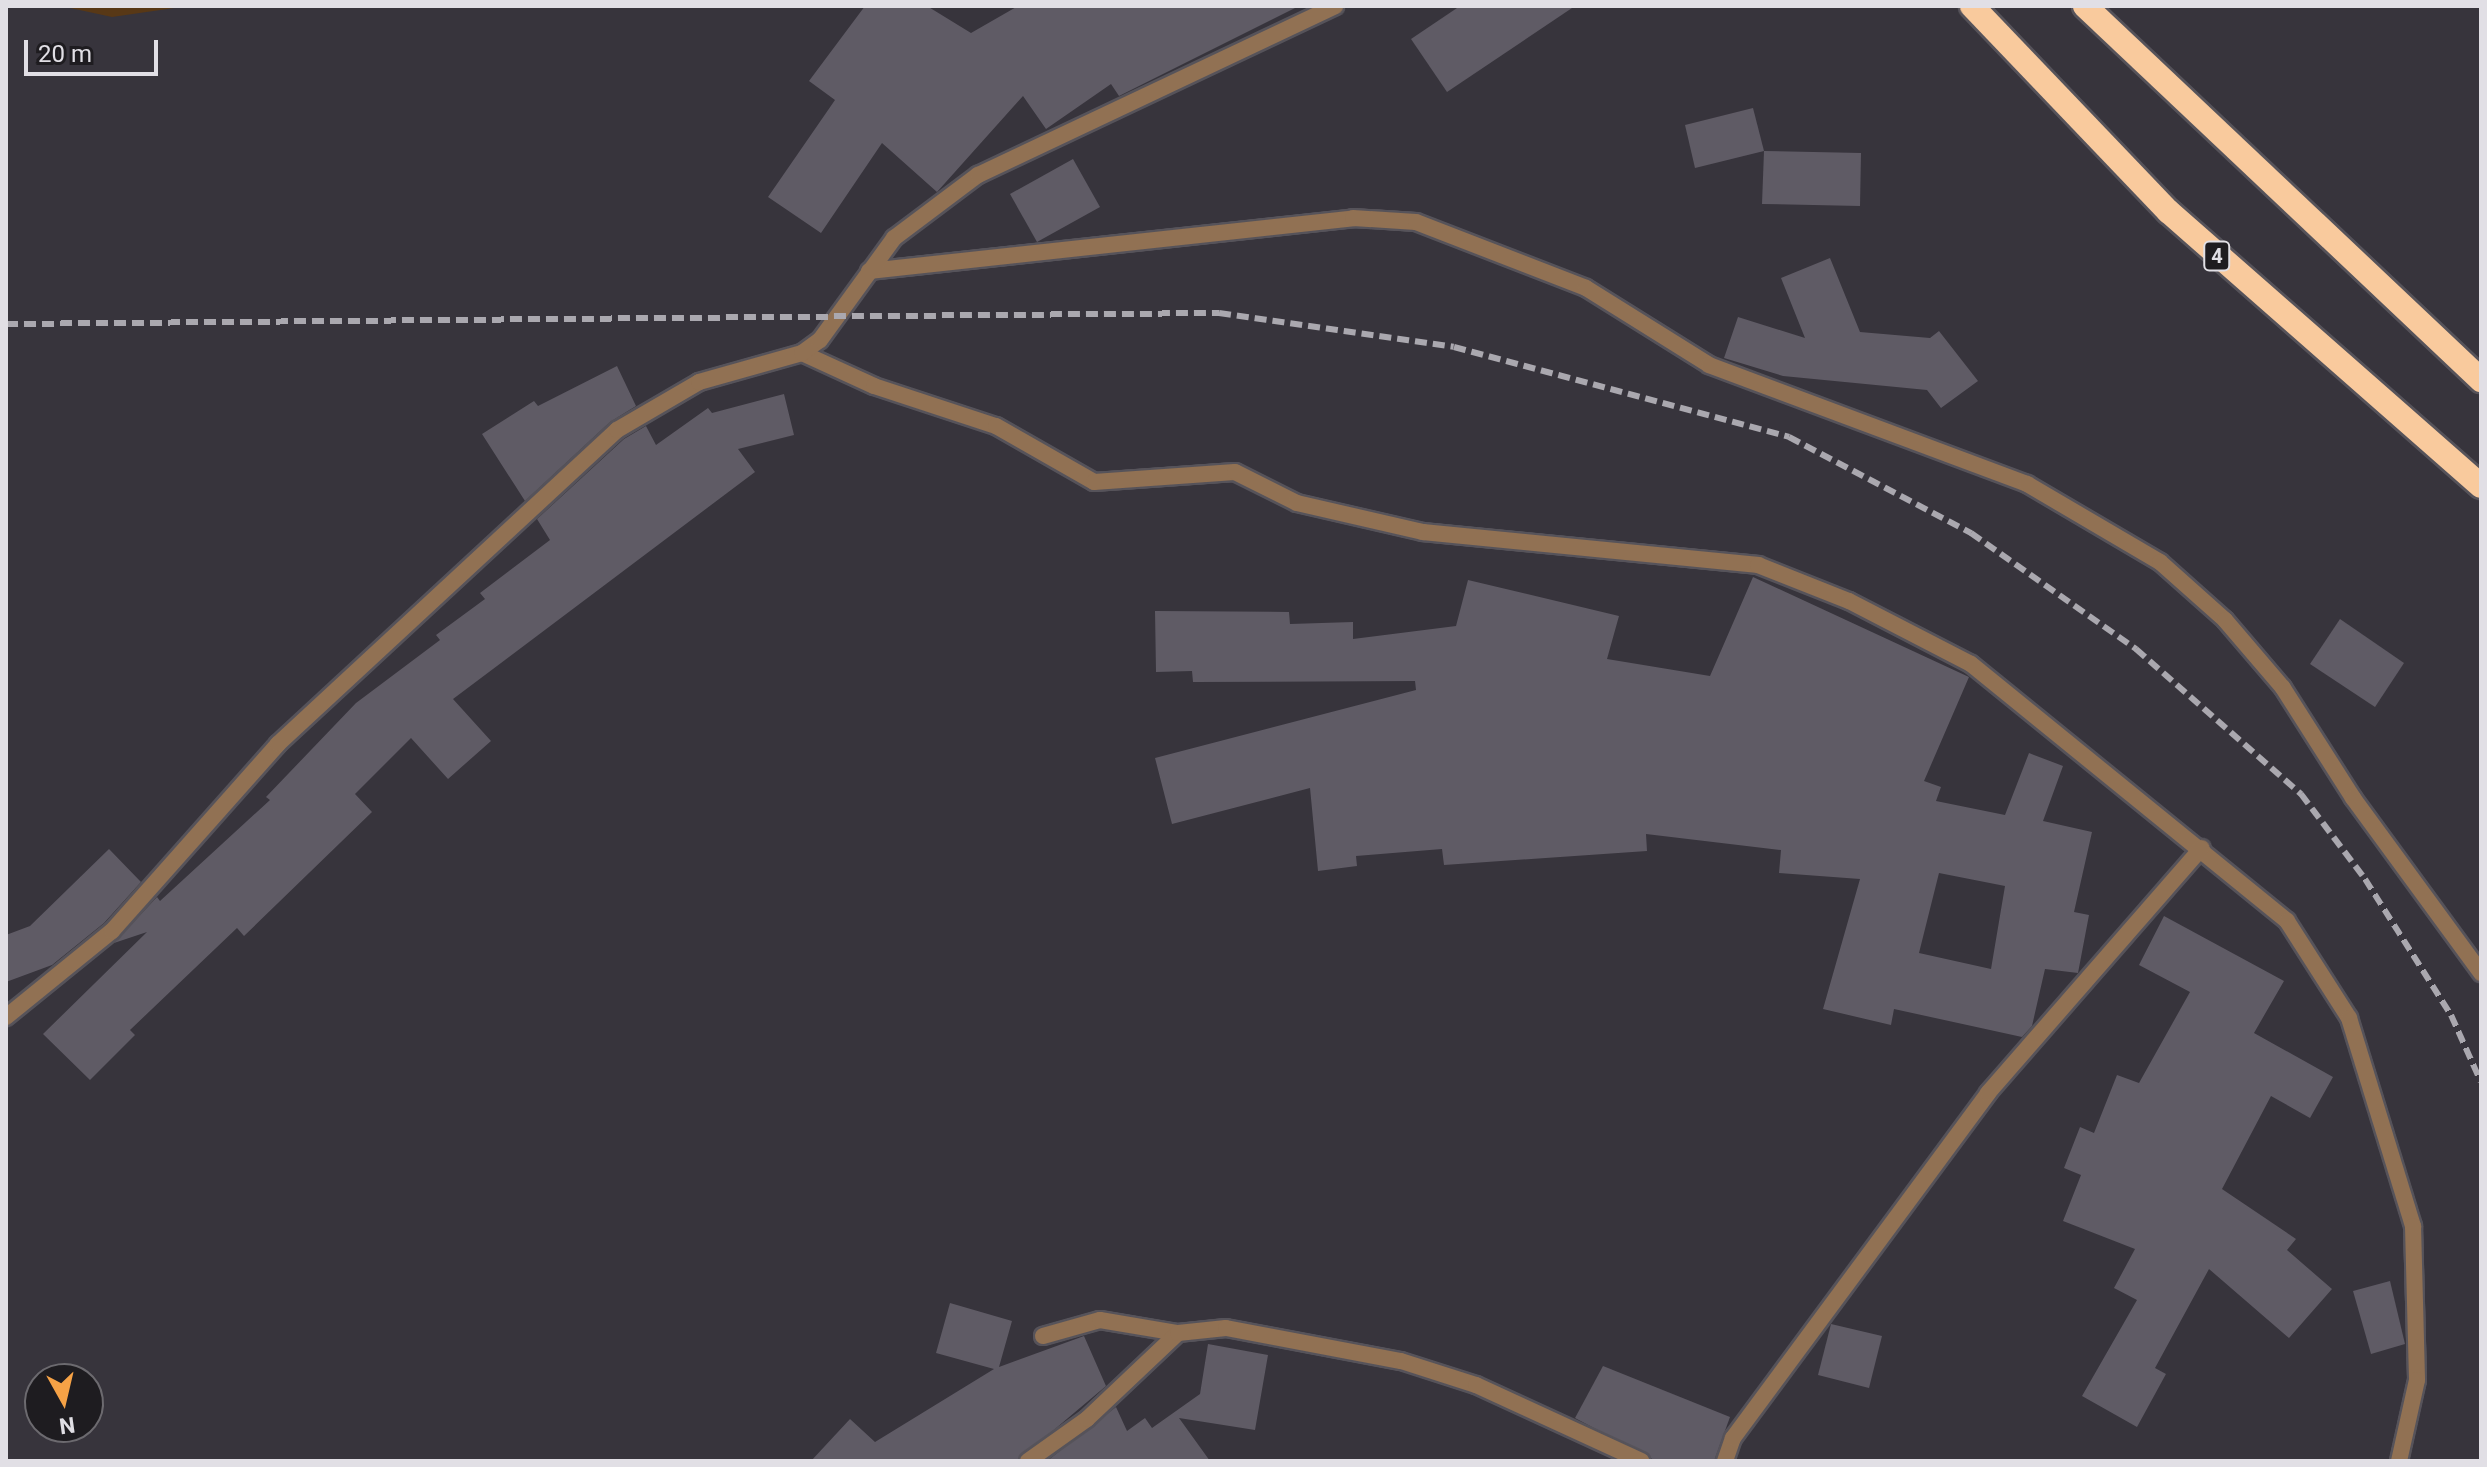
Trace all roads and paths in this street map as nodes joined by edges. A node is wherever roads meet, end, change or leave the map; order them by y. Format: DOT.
graph roads {
  1 [pos="1335,6"];
  2 [pos="1972,6"];
  3 [pos="2085,6"];
  4 [pos="869,271"];
  5 [pos="802,353"];
  6 [pos="2481,380"];
  7 [pos="2481,486"];
  8 [pos="2202,848"];
  9 [pos="2481,973"];
  10 [pos="6,1017"];
  11 [pos="1178,1333"];
  12 [pos="1043,1336"];
  13 [pos="1028,1461"];
  14 [pos="1641,1461"];
  15 [pos="1725,1461"];
  16 [pos="2399,1461"];
  1 -- 4 [label="street"];
  2 -- 7 [label="highway, 4"];
  3 -- 6 [label="highway"];
  4 -- 5 [label="street"];
  4 -- 9 [label="street"];
  5 -- 8 [label="street"];
  5 -- 10 [label="street"];
  8 -- 15 [label="street"];
  8 -- 16 [label="street"];
  11 -- 12 [label="street"];
  11 -- 13 [label="street"];
  11 -- 14 [label="street"];
}
